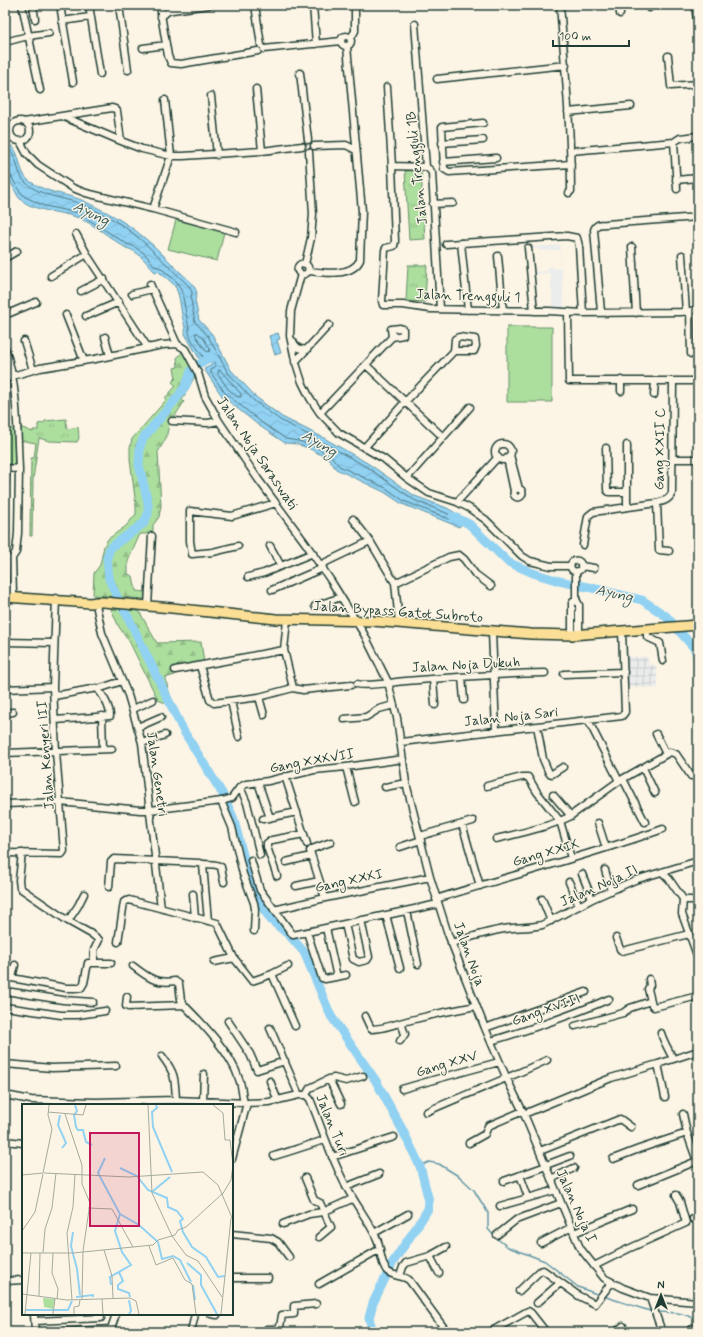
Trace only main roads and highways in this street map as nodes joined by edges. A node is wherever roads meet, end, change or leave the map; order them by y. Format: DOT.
graph roads {
  1 [pos="8,594"];
  2 [pos="698,625"];
  1 -- 2 [label="highway, Jalan Bypass Gatot Subroto"];
}
